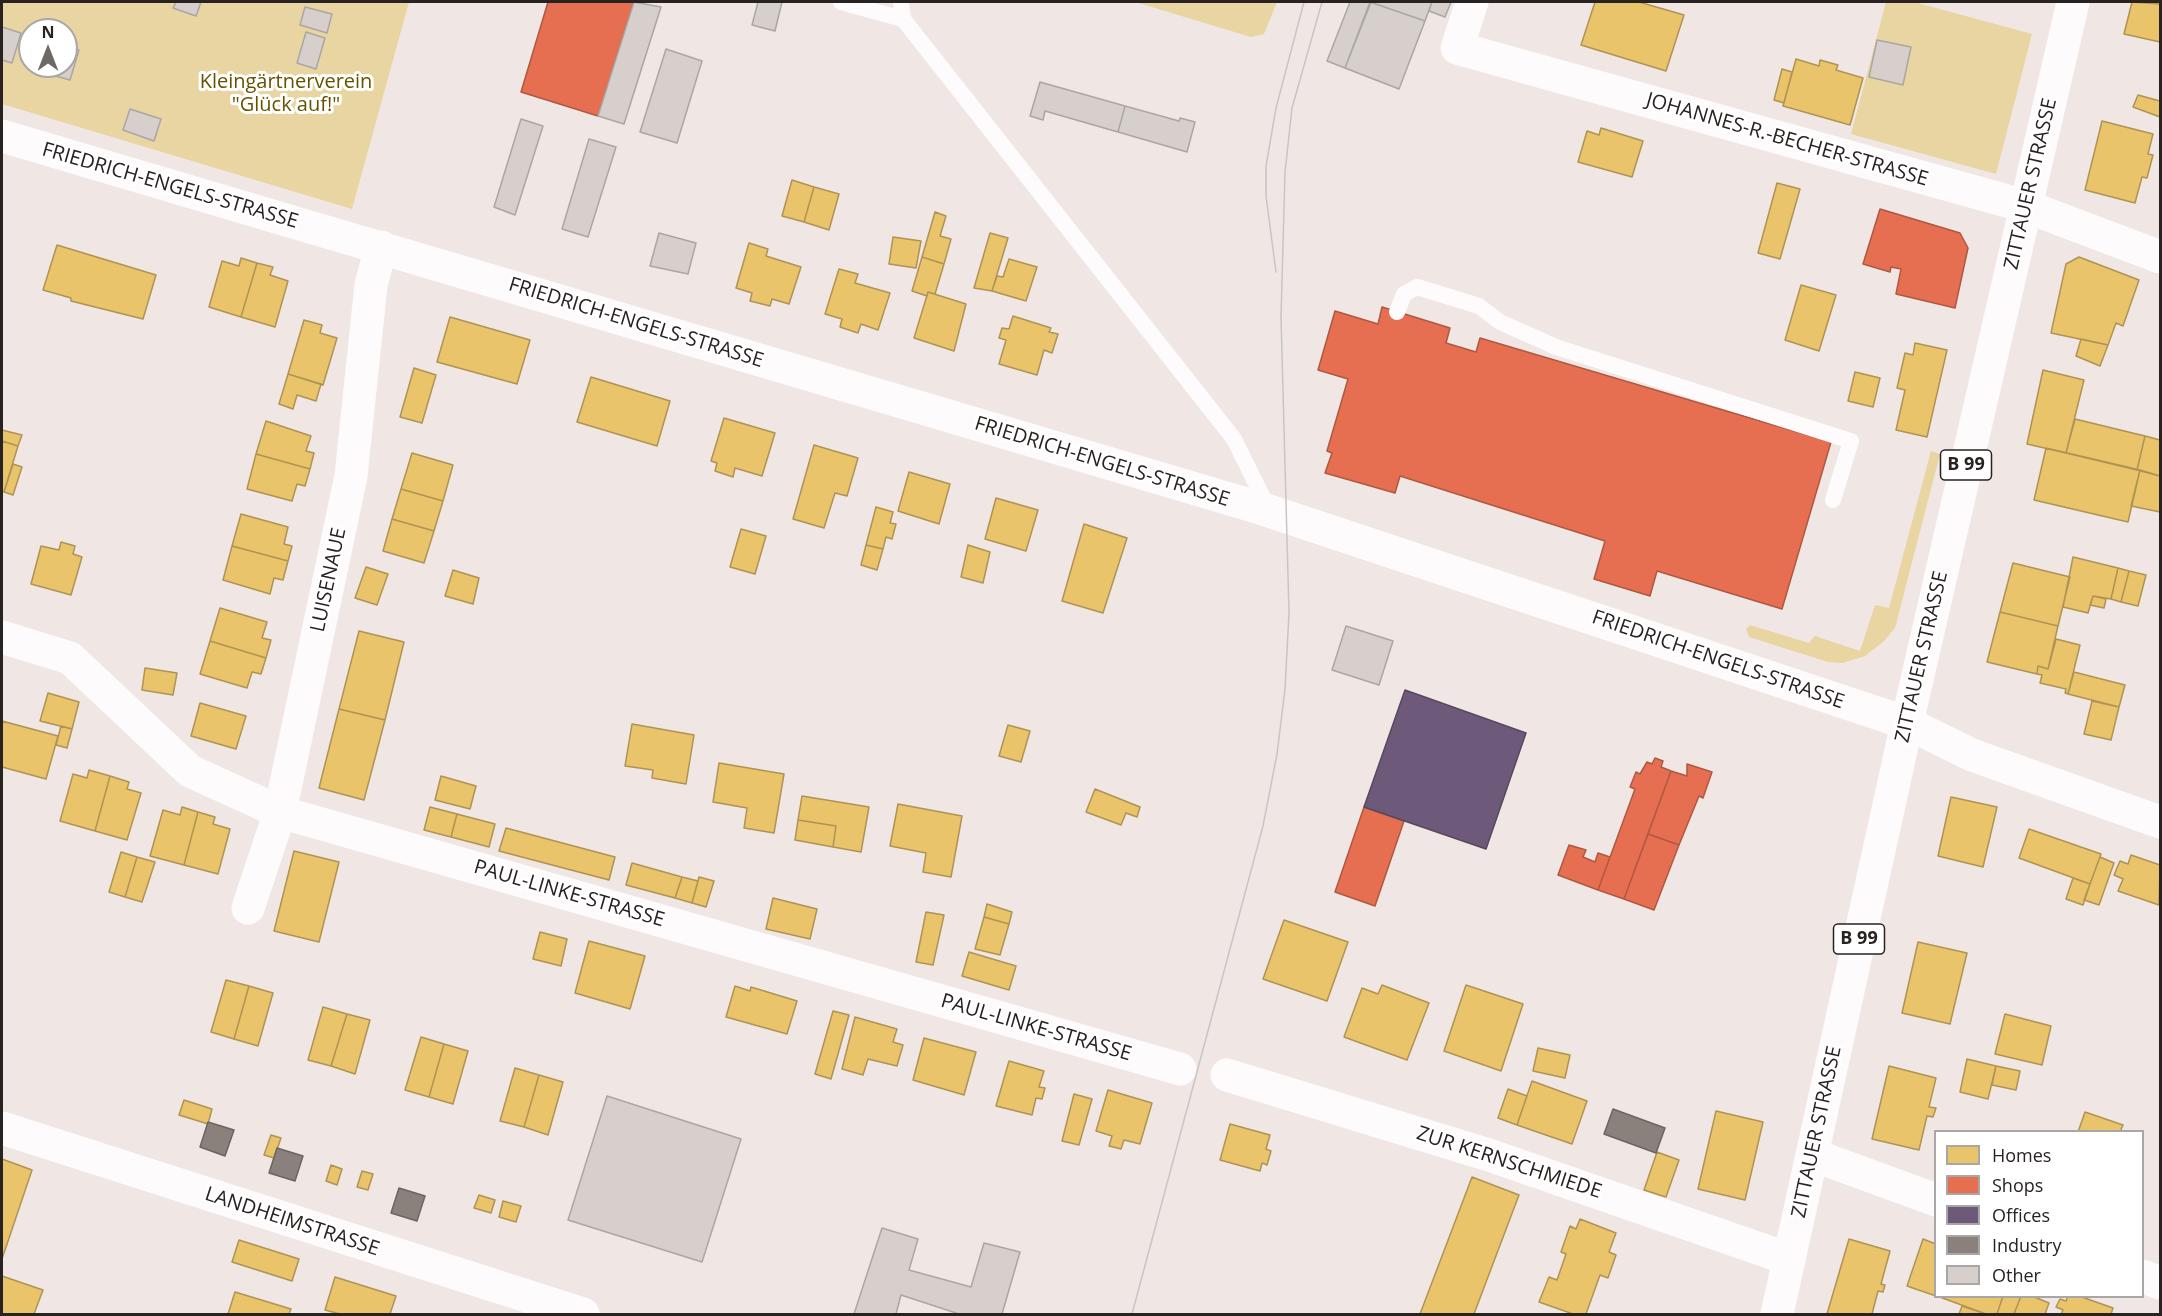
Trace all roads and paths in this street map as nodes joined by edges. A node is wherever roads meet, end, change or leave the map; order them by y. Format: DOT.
graph roads {
  1 [pos="841,2"];
  2 [pos="901,2"];
  3 [pos="1472,2"];
  4 [pos="2073,2"];
  5 [pos="903,19"];
  6 [pos="2,136"];
  7 [pos="2025,206"];
  8 [pos="381,247"];
  9 [pos="2160,257"];
  10 [pos="1397,312"];
  11 [pos="1833,500"];
  12 [pos="1270,511"];
  13 [pos="2,637"];
  14 [pos="1907,723"];
  15 [pos="280,812"];
  16 [pos="2160,822"];
  17 [pos="249,908"];
  18 [pos="1180,1070"];
  19 [pos="1227,1075"];
  20 [pos="2,1128"];
  21 [pos="1812,1155"];
  22 [pos="1934,1200"];
  23 [pos="1789,1259"];
  24 [pos="2144,1277"];
  25 [pos="2160,1283"];
  26 [pos="583,1314"];
  27 [pos="1777,1314"];
  1 -- 5 [label="lane"];
  2 -- 5 [label="lane"];
  3 -- 7 [label="street, JOHANNES-R.-BECHER-STRASSE"];
  4 -- 7 [label="street, ZITTAUER STRASSE / B 99"];
  5 -- 12 [label="lane, FRIEDRICH-ENGELS-STRASSE"];
  6 -- 8 [label="street, FRIEDRICH-ENGELS-STRASSE"];
  7 -- 9 [label="street, JOHANNES-R.-BECHER-STRASSE"];
  7 -- 14 [label="street, ZITTAUER STRASSE / B 99"];
  8 -- 12 [label="street, FRIEDRICH-ENGELS-STRASSE"];
  8 -- 15 [label="street, LUISENAUE"];
  10 -- 11 [label="lane"];
  12 -- 14 [label="street, FRIEDRICH-ENGELS-STRASSE"];
  13 -- 15 [label="street, PAUL-LINKE-STRASSE"];
  14 -- 16 [label="street, FRIEDRICH-ENGELS-STRASSE"];
  14 -- 21 [label="street, ZITTAUER STRASSE / B 99"];
  15 -- 17 [label="street, LUISENAUE"];
  15 -- 18 [label="street, PAUL-LINKE-STRASSE"];
  19 -- 23 [label="street, ZUR KERNSCHMIEDE"];
  20 -- 26 [label="street, LANDHEIMSTRASSE"];
  21 -- 22 [label="street"];
  21 -- 23 [label="street, ZITTAUER STRASSE / B 99"];
  23 -- 27 [label="street, ZITTAUER STRASSE / B 99"];
  24 -- 25 [label="street"];
}
